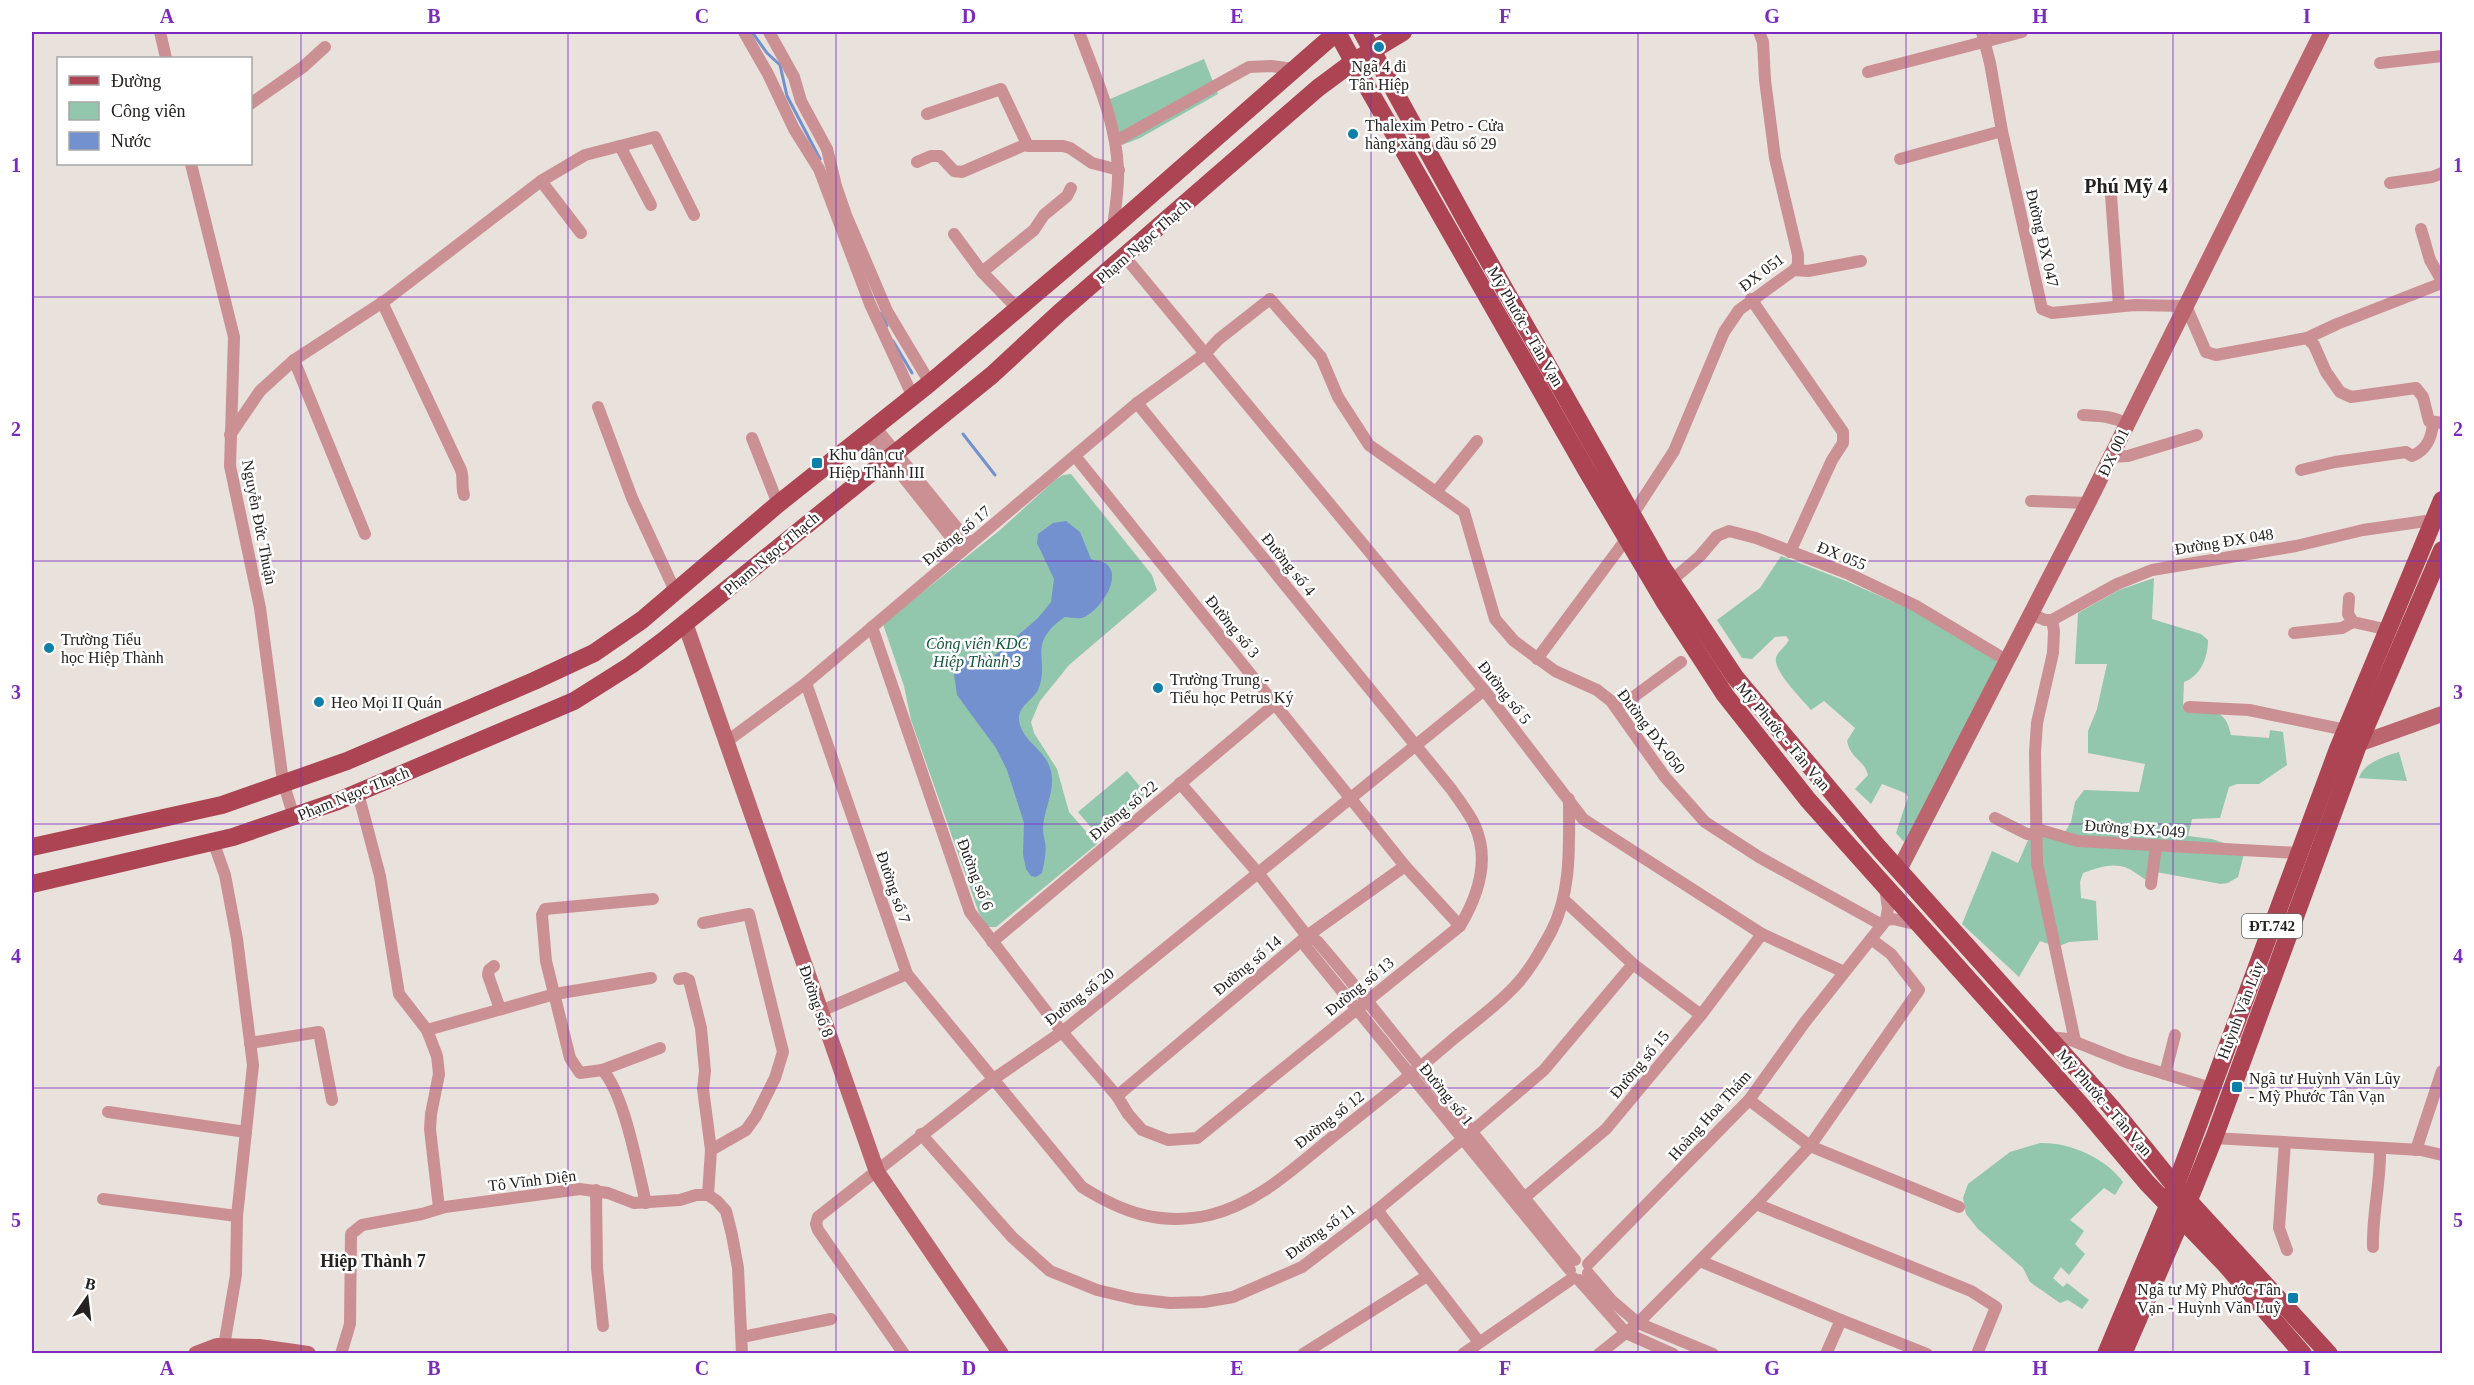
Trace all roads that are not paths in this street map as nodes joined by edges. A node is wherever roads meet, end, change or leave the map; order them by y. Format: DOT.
graph roads {
  1 [pos="160,32"];
  2 [pos="744,32"];
  3 [pos="769,32"];
  4 [pos="1079,32"];
  5 [pos="1337,32"];
  6 [pos="1362,32"];
  7 [pos="1403,32"];
  8 [pos="1760,32"];
  9 [pos="2022,32"];
  10 [pos="2322,32"];
  11 [pos="1983,36"];
  12 [pos="325,46"];
  13 [pos="1374,50"];
  14 [pos="2442,56"];
  15 [pos="166,57"];
  16 [pos="1353,62"];
  17 [pos="2380,63"];
  18 [pos="1294,69"];
  19 [pos="1868,72"];
  20 [pos="252,103"];
  21 [pos="927,114"];
  22 [pos="2002,131"];
  23 [pos="1116,141"];
  24 [pos="1027,144"];
  25 [pos="620,146"];
  26 [pos="1900,159"];
  27 [pos="917,162"];
  28 [pos="191,165"];
  29 [pos="1119,170"];
  30 [pos="2442,173"];
  31 [pos="541,181"];
  32 [pos="2390,183"];
  33 [pos="1071,188"];
  34 [pos="2111,195"];
  35 [pos="651,205"];
  36 [pos="694,215"];
  37 [pos="1113,228"];
  38 [pos="2421,229"];
  39 [pos="580,233"];
  40 [pos="954,234"];
  41 [pos="1125,257"];
  42 [pos="1861,261"];
  43 [pos="1794,270"];
  44 [pos="982,273"];
  45 [pos="2442,282"];
  46 [pos="1270,299"];
  47 [pos="1751,299"];
  48 [pos="382,302"];
  49 [pos="2119,306"];
  50 [pos="2186,306"];
  51 [pos="1017,308"];
  52 [pos="2307,338"];
  53 [pos="1206,353"];
  54 [pos="294,360"];
  55 [pos="930,383"];
  56 [pos="913,397"];
  57 [pos="1137,403"];
  58 [pos="598,407"];
  59 [pos="2083,415"];
  60 [pos="2438,422"];
  61 [pos="2127,424"];
  62 [pos="872,431"];
  63 [pos="2197,435"];
  64 [pos="230,436"];
  65 [pos="752,438"];
  66 [pos="1478,441"];
  67 [pos="892,456"];
  68 [pos="1076,456"];
  69 [pos="2111,456"];
  70 [pos="2301,470"];
  71 [pos="1436,492"];
  72 [pos="464,495"];
  73 [pos="2442,500"];
  74 [pos="2031,501"];
  75 [pos="2088,503"];
  76 [pos="778,504"];
  77 [pos="1633,514"];
  78 [pos="2433,520"];
  79 [pos="365,534"];
  80 [pos="1627,538"];
  81 [pos="966,548"];
  82 [pos="2442,550"];
  83 [pos="1790,552"];
  84 [pos="1671,581"];
  85 [pos="676,593"];
  86 [pos="2349,598"];
  87 [pos="2031,614"];
  88 [pos="2052,620"];
  89 [pos="2353,622"];
  90 [pos="685,623"];
  91 [pos="872,627"];
  92 [pos="2389,630"];
  93 [pos="2294,633"];
  94 [pos="1537,659"];
  95 [pos="2006,660"];
  96 [pos="1681,662"];
  97 [pos="806,683"];
  98 [pos="1484,690"];
  99 [pos="1275,704"];
  100 [pos="2189,707"];
  101 [pos="1617,709"];
  102 [pos="2442,714"];
  103 [pos="2346,730"];
  104 [pos="726,742"];
  105 [pos="2358,745"];
  106 [pos="1416,746"];
  107 [pos="2338,749"];
  108 [pos="284,782"];
  109 [pos="1180,783"];
  110 [pos="358,793"];
  111 [pos="1352,798"];
  112 [pos="1569,799"];
  113 [pos="294,817"];
  114 [pos="1995,819"];
  115 [pos="2037,829"];
  116 [pos="213,841"];
  117 [pos="2156,847"];
  118 [pos="32,848"];
  119 [pos="2299,853"];
  120 [pos="1405,866"];
  121 [pos="1899,870"];
  122 [pos="1258,873"];
  123 [pos="32,884"];
  124 [pos="2151,884"];
  125 [pos="1885,886"];
  126 [pos="653,899"];
  127 [pos="1564,900"];
  128 [pos="703,923"];
  129 [pos="1884,923"];
  130 [pos="1919,925"];
  131 [pos="1460,926"];
  132 [pos="1762,934"];
  133 [pos="1306,936"];
  134 [pos="1871,939"];
  135 [pos="992,942"];
  136 [pos="1633,964"];
  137 [pos="494,966"];
  138 [pos="1844,972"];
  139 [pos="907,974"];
  140 [pos="651,978"];
  141 [pos="679,979"];
  142 [pos="555,994"];
  143 [pos="1362,1004"];
  144 [pos="500,1009"];
  145 [pos="821,1011"];
  146 [pos="1701,1015"];
  147 [pos="427,1030"];
  148 [pos="1062,1032"];
  149 [pos="2175,1035"];
  150 [pos="2049,1038"];
  151 [pos="2075,1041"];
  152 [pos="250,1043"];
  153 [pos="660,1048"];
  154 [pos="602,1070"];
  155 [pos="2442,1071"];
  156 [pos="1415,1072"];
  157 [pos="2165,1074"];
  158 [pos="995,1078"];
  159 [pos="2211,1088"];
  160 [pos="1117,1096"];
  161 [pos="332,1100"];
  162 [pos="1749,1100"];
  163 [pos="108,1112"];
  164 [pos="246,1132"];
  165 [pos="921,1134"];
  166 [pos="1466,1136"];
  167 [pos="2214,1138"];
  168 [pos="2285,1142"];
  169 [pos="1810,1146"];
  170 [pos="2379,1148"];
  171 [pos="711,1150"];
  172 [pos="2416,1150"];
  173 [pos="2442,1155"];
  174 [pos="877,1172"];
  175 [pos="2175,1186"];
  176 [pos="596,1190"];
  177 [pos="708,1195"];
  178 [pos="1524,1198"];
  179 [pos="103,1199"];
  180 [pos="2190,1200"];
  181 [pos="646,1203"];
  182 [pos="1756,1204"];
  183 [pos="2168,1206"];
  184 [pos="1959,1207"];
  185 [pos="439,1208"];
  186 [pos="1377,1210"];
  187 [pos="237,1216"];
  188 [pos="2181,1219"];
  189 [pos="2373,1247"];
  190 [pos="2287,1250"];
  191 [pos="1700,1261"];
  192 [pos="1579,1271"];
  193 [pos="1427,1276"];
  194 [pos="831,1318"];
  195 [pos="1841,1320"];
  196 [pos="1638,1323"];
  197 [pos="603,1326"];
  198 [pos="1626,1334"];
  199 [pos="742,1337"];
  200 [pos="1479,1342"];
  201 [pos="224,1346"];
  202 [pos="1683,1348"];
  203 [pos="196,1353"];
  204 [pos="308,1353"];
  205 [pos="341,1353"];
  206 [pos="742,1353"];
  207 [pos="904,1353"];
  208 [pos="1001,1353"];
  209 [pos="1303,1353"];
  210 [pos="1463,1353"];
  211 [pos="1599,1353"];
  212 [pos="1673,1353"];
  213 [pos="1713,1353"];
  214 [pos="1826,1353"];
  215 [pos="1927,1353"];
  216 [pos="1977,1353"];
  217 [pos="2106,1353"];
  218 [pos="2123,1353"];
  219 [pos="2303,1353"];
  220 [pos="2329,1353"];
  1 -- 15 [label="street"];
  2 -- 56 [label="street"];
  3 -- 55 [label="street"];
  4 -- 23 [label="street"];
  5 -- 16 [label="main road, Mỹ Phước - Tân Vạn"];
  5 -- 18 [label="main road, Phạm Ngọc Thạch"];
  6 -- 13 [label="main road, Mỹ Phước - Tân Vạn"];
  7 -- 13 [label="main road, Phạm Ngọc Thạch"];
  8 -- 43 [label="street, ĐX 051"];
  9 -- 11 [label="street"];
  10 -- 50 [label="street, ĐX 001"];
  11 -- 19 [label="street"];
  11 -- 22 [label="street, Đường ĐX 047"];
  12 -- 20 [label="street"];
  13 -- 16 [label="main road, Phạm Ngọc Thạch"];
  13 -- 77 [label="main road, Mỹ Phước - Tân Vạn"];
  14 -- 17 [label="street"];
  16 -- 41 [label="main road, Phạm Ngọc Thạch"];
  16 -- 80 [label="main road, Mỹ Phước - Tân Vạn"];
  18 -- 23 [label="street"];
  18 -- 37 [label="main road, Phạm Ngọc Thạch"];
  21 -- 24 [label="street"];
  22 -- 26 [label="street"];
  22 -- 49 [label="street, Đường ĐX 047"];
  23 -- 29 [label="street"];
  24 -- 27 [label="street"];
  24 -- 29 [label="street"];
  25 -- 31 [label="street"];
  25 -- 35 [label="street"];
  25 -- 36 [label="street"];
  28 -- 64 [label="street, Nguyễn Đức Thuận"];
  29 -- 37 [label="street"];
  30 -- 32 [label="street"];
  31 -- 39 [label="street"];
  31 -- 48 [label="street"];
  33 -- 44 [label="street"];
  34 -- 49 [label="street"];
  37 -- 51 [label="main road, Phạm Ngọc Thạch"];
  38 -- 45 [label="street"];
  40 -- 44 [label="street"];
  41 -- 53 [label="street, Đường số 5"];
  41 -- 67 [label="main road, Phạm Ngọc Thạch"];
  42 -- 43 [label="street"];
  43 -- 47 [label="street, ĐX 051"];
  44 -- 51 [label="street"];
  45 -- 52 [label="street"];
  46 -- 53 [label="street, Đường số 17"];
  46 -- 71 [label="street, Đường ĐX-050"];
  47 -- 77 [label="street, ĐX 051"];
  47 -- 83 [label="street"];
  48 -- 54 [label="street"];
  48 -- 72 [label="street"];
  49 -- 50 [label="street, Đường ĐX 047"];
  50 -- 52 [label="street"];
  50 -- 61 [label="street, ĐX 001"];
  51 -- 55 [label="main road, Phạm Ngọc Thạch"];
  52 -- 60 [label="street"];
  53 -- 57 [label="street, Đường số 17"];
  53 -- 98 [label="street, Đường số 5"];
  54 -- 64 [label="street"];
  54 -- 79 [label="street"];
  55 -- 56 [label="main road, Phạm Ngọc Thạch"];
  56 -- 62 [label="main road, Phạm Ngọc Thạch"];
  57 -- 68 [label="street, Đường số 17"];
  57 -- 106 [label="street, Đường số 4"];
  58 -- 85 [label="street"];
  59 -- 61 [label="street"];
  60 -- 70 [label="street"];
  61 -- 69 [label="street, ĐX 001"];
  62 -- 67 [label="street"];
  62 -- 76 [label="main road, Phạm Ngọc Thạch"];
  63 -- 69 [label="street"];
  64 -- 108 [label="street, Nguyễn Đức Thuận"];
  65 -- 76 [label="street"];
  66 -- 71 [label="street"];
  67 -- 81 [label="street"];
  67 -- 90 [label="main road, Phạm Ngọc Thạch"];
  68 -- 81 [label="street, Đường số 17"];
  68 -- 99 [label="street, Đường số 3"];
  69 -- 75 [label="street, ĐX 001"];
  71 -- 94 [label="street, Đường ĐX-050"];
  73 -- 78 [label="main road, Huỳnh Văn Lũy / ĐT.742"];
  74 -- 75 [label="street"];
  75 -- 87 [label="street, ĐX 001"];
  76 -- 85 [label="main road, Phạm Ngọc Thạch"];
  77 -- 84 [label="main road, Mỹ Phước - Tân Vạn"];
  78 -- 88 [label="street, Đường ĐX 048"];
  78 -- 92 [label="main road, Huỳnh Văn Lũy / ĐT.742"];
  80 -- 94 [label="street"];
  80 -- 125 [label="main road, Mỹ Phước - Tân Vạn"];
  81 -- 91 [label="street, Đường số 17"];
  82 -- 105 [label="main road, Huỳnh Văn Lũy / ĐT.742"];
  83 -- 84 [label="street, ĐX 055"];
  83 -- 95 [label="street, ĐX 055"];
  84 -- 121 [label="main road, Mỹ Phước - Tân Vạn"];
  85 -- 108 [label="main road, Phạm Ngọc Thạch"];
  86 -- 89 [label="street"];
  87 -- 88 [label="street"];
  87 -- 95 [label="street, ĐX 001"];
  88 -- 115 [label="street"];
  89 -- 92 [label="street"];
  89 -- 93 [label="street"];
  90 -- 104 [label="street, Đường số 8"];
  90 -- 110 [label="main road, Phạm Ngọc Thạch"];
  91 -- 97 [label="street, Đường số 17"];
  91 -- 135 [label="street, Đường số 6"];
  92 -- 103 [label="main road, Huỳnh Văn Lũy / ĐT.742"];
  94 -- 101 [label="street, Đường ĐX-050"];
  95 -- 121 [label="street, ĐX 001"];
  96 -- 101 [label="street"];
  97 -- 104 [label="street, Đường số 17"];
  97 -- 139 [label="street, Đường số 7"];
  98 -- 106 [label="street, Đường số 20"];
  98 -- 112 [label="street, Đường số 5"];
  99 -- 109 [label="street, Đường số 22"];
  99 -- 111 [label="street, Đường số 3"];
  100 -- 103 [label="street"];
  101 -- 129 [label="street, Đường ĐX-050"];
  102 -- 105 [label="street"];
  103 -- 107 [label="main road, Huỳnh Văn Lũy / ĐT.742"];
  104 -- 145 [label="street, Đường số 8"];
  105 -- 107 [label="street"];
  105 -- 167 [label="main road, Huỳnh Văn Lũy / ĐT.742"];
  106 -- 111 [label="street, Đường số 20"];
  106 -- 131 [label="street, Đường số 13"];
  107 -- 119 [label="main road, Huỳnh Văn Lũy / ĐT.742"];
  108 -- 113 [label="street, Nguyễn Đức Thuận"];
  108 -- 118 [label="main road, Phạm Ngọc Thạch"];
  109 -- 122 [label="street, Đường số 1"];
  109 -- 135 [label="street, Đường số 22"];
  110 -- 113 [label="main road, Phạm Ngọc Thạch"];
  110 -- 147 [label="street"];
  111 -- 120 [label="street, Đường số 3"];
  111 -- 122 [label="street, Đường số 20"];
  112 -- 127 [label="street, Đường số 12"];
  112 -- 132 [label="street, Đường số 5"];
  113 -- 116 [label="main road, Phạm Ngọc Thạch"];
  114 -- 115 [label="street, Đường ĐX-049"];
  115 -- 117 [label="street, Đường ĐX-049"];
  115 -- 151 [label="street"];
  116 -- 123 [label="main road, Phạm Ngọc Thạch"];
  116 -- 152 [label="street"];
  117 -- 119 [label="street, Đường ĐX-049"];
  117 -- 124 [label="street"];
  119 -- 159 [label="main road, Huỳnh Văn Lũy / ĐT.742"];
  120 -- 131 [label="street, Đường số 3"];
  120 -- 133 [label="street, Đường số 14"];
  121 -- 150 [label="main road, Mỹ Phước - Tân Vạn"];
  122 -- 133 [label="street, Đường số 1"];
  122 -- 148 [label="street, Đường số 20"];
  125 -- 129 [label="street"];
  125 -- 130 [label="main road, Mỹ Phước - Tân Vạn"];
  126 -- 142 [label="street"];
  127 -- 136 [label="street"];
  127 -- 156 [label="street, Đường số 12"];
  128 -- 171 [label="street"];
  129 -- 130 [label="street"];
  129 -- 134 [label="street, Hoàng Hoa Thám"];
  130 -- 183 [label="main road, Mỹ Phước - Tân Vạn"];
  131 -- 143 [label="street, Đường số 13"];
  132 -- 138 [label="street, Đường số 5"];
  132 -- 146 [label="street, Đường số 15"];
  133 -- 143 [label="street, Đường số 1"];
  133 -- 160 [label="street, Đường số 14"];
  134 -- 138 [label="street, Hoàng Hoa Thám"];
  134 -- 169 [label="street"];
  135 -- 148 [label="street, Đường số 6"];
  136 -- 146 [label="street"];
  136 -- 166 [label="street, Đường số 11"];
  137 -- 144 [label="street"];
  138 -- 162 [label="street, Hoàng Hoa Thám"];
  139 -- 145 [label="street"];
  139 -- 158 [label="street, Đường số 7"];
  140 -- 142 [label="street"];
  141 -- 171 [label="street"];
  142 -- 144 [label="street"];
  142 -- 154 [label="street"];
  143 -- 156 [label="street, Đường số 1"];
  143 -- 160 [label="street, Đường số 13"];
  144 -- 147 [label="street"];
  145 -- 174 [label="street, Đường số 8"];
  146 -- 178 [label="street, Đường số 15"];
  147 -- 185 [label="street"];
  148 -- 158 [label="street, Đường số 20"];
  148 -- 160 [label="street, Đường số 6"];
  149 -- 157 [label="street"];
  150 -- 151 [label="street"];
  150 -- 175 [label="main road, Mỹ Phước - Tân Vạn"];
  151 -- 157 [label="street"];
  152 -- 161 [label="street"];
  152 -- 164 [label="street"];
  153 -- 154 [label="street"];
  154 -- 181 [label="street"];
  155 -- 172 [label="street"];
  156 -- 158 [label="street, Đường số 12"];
  156 -- 166 [label="street, Đường số 1"];
  157 -- 159 [label="street"];
  158 -- 165 [label="street, Đường số 20"];
  159 -- 175 [label="main road, Huỳnh Văn Lũy / ĐT.742"];
  162 -- 169 [label="street"];
  162 -- 192 [label="street, Hoàng Hoa Thám"];
  163 -- 164 [label="street"];
  164 -- 187 [label="street"];
  165 -- 174 [label="street, Đường số 20"];
  165 -- 186 [label="street, Đường số 11"];
  166 -- 178 [label="street, Đường số 1"];
  166 -- 186 [label="street, Đường số 11"];
  166 -- 192 [label="street, Đường số 1"];
  167 -- 168 [label="street"];
  167 -- 180 [label="main road, Huỳnh Văn Lũy / ĐT.742"];
  168 -- 170 [label="street"];
  168 -- 190 [label="street"];
  169 -- 182 [label="street"];
  169 -- 184 [label="street"];
  170 -- 172 [label="street"];
  170 -- 189 [label="street"];
  171 -- 177 [label="street"];
  172 -- 173 [label="street"];
  174 -- 207 [label="street, Đường số 20"];
  174 -- 208 [label="street, Đường số 8"];
  175 -- 180 [label="main road, Mỹ Phước - Tân Vạn"];
  175 -- 183 [label="main road, Huỳnh Văn Lũy / ĐT.742"];
  176 -- 181 [label="street, Tô Vĩnh Diện"];
  176 -- 185 [label="street, Tô Vĩnh Diện"];
  176 -- 197 [label="street"];
  177 -- 181 [label="street, Tô Vĩnh Diện"];
  177 -- 199 [label="street"];
  178 -- 192 [label="street, Đường số 1"];
  179 -- 187 [label="street"];
  180 -- 188 [label="main road, Huỳnh Văn Lũy / ĐT.742"];
  180 -- 220 [label="main road, Mỹ Phước - Tân Vạn"];
  182 -- 191 [label="street"];
  182 -- 216 [label="street"];
  183 -- 188 [label="main road, Mỹ Phước - Tân Vạn"];
  183 -- 217 [label="main road, Huỳnh Văn Lũy / ĐT.742"];
  185 -- 205 [label="street, Tô Vĩnh Diện"];
  186 -- 193 [label="street"];
  187 -- 201 [label="street"];
  188 -- 218 [label="main road, Huỳnh Văn Lũy / ĐT.742"];
  188 -- 219 [label="main road, Mỹ Phước - Tân Vạn"];
  191 -- 195 [label="street"];
  191 -- 196 [label="street"];
  192 -- 196 [label="street"];
  192 -- 198 [label="street"];
  192 -- 200 [label="street, Hoàng Hoa Thám"];
  193 -- 200 [label="street"];
  193 -- 209 [label="street"];
  194 -- 199 [label="street"];
  195 -- 214 [label="street"];
  195 -- 215 [label="street"];
  196 -- 198 [label="street"];
  196 -- 202 [label="street"];
  198 -- 211 [label="street"];
  198 -- 212 [label="street"];
  199 -- 206 [label="street"];
  200 -- 210 [label="street, Hoàng Hoa Thám"];
  201 -- 203 [label="street"];
  201 -- 204 [label="street"];
  202 -- 213 [label="street"];
}
